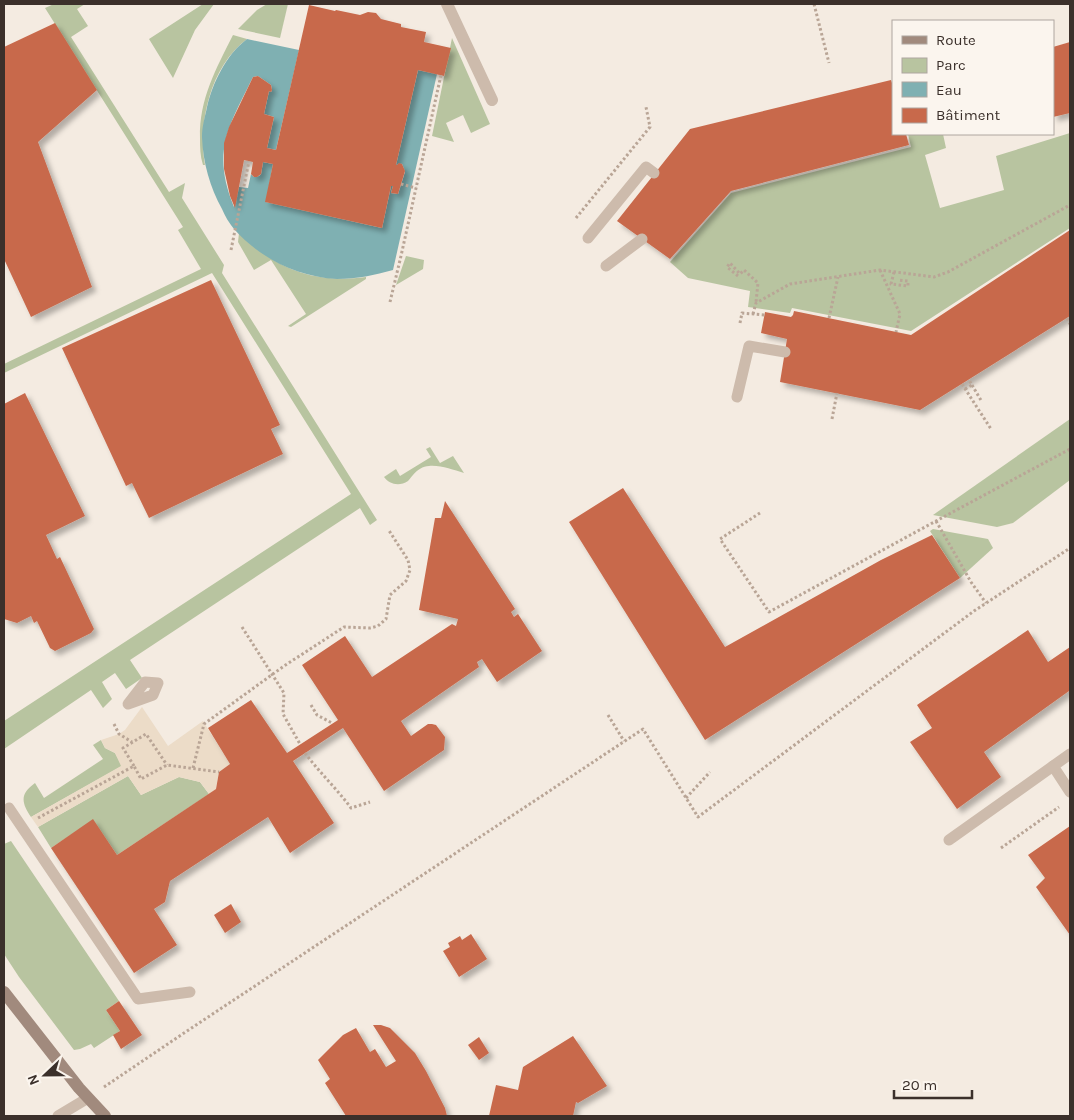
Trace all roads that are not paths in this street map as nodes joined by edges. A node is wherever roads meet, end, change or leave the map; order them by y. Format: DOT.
graph roads {
  1 [pos="447,4"];
  2 [pos="492,100"];
  3 [pos="654,173"];
  4 [pos="588,238"];
  5 [pos="642,239"];
  6 [pos="606,266"];
  7 [pos="785,352"];
  8 [pos="737,397"];
  9 [pos="158,683"];
  10 [pos="128,704"];
  11 [pos="1070,754"];
  12 [pos="1053,766"];
  13 [pos="1070,792"];
  14 [pos="9,808"];
  15 [pos="949,840"];
  16 [pos="4,992"];
  17 [pos="190,992"];
  18 [pos="88,1098"];
  19 [pos="58,1116"];
  20 [pos="105,1116"];
  1 -- 2 [label="street"];
  3 -- 4 [label="lane"];
  5 -- 6 [label="lane"];
  7 -- 8 [label="lane"];
  9 -- 10 [label="lane"];
  11 -- 12 [label="lane"];
  12 -- 13 [label="lane"];
  12 -- 15 [label="lane"];
  14 -- 17 [label="lane"];
  16 -- 18 [label="street"];
  18 -- 19 [label="lane"];
  18 -- 20 [label="street"];
}
